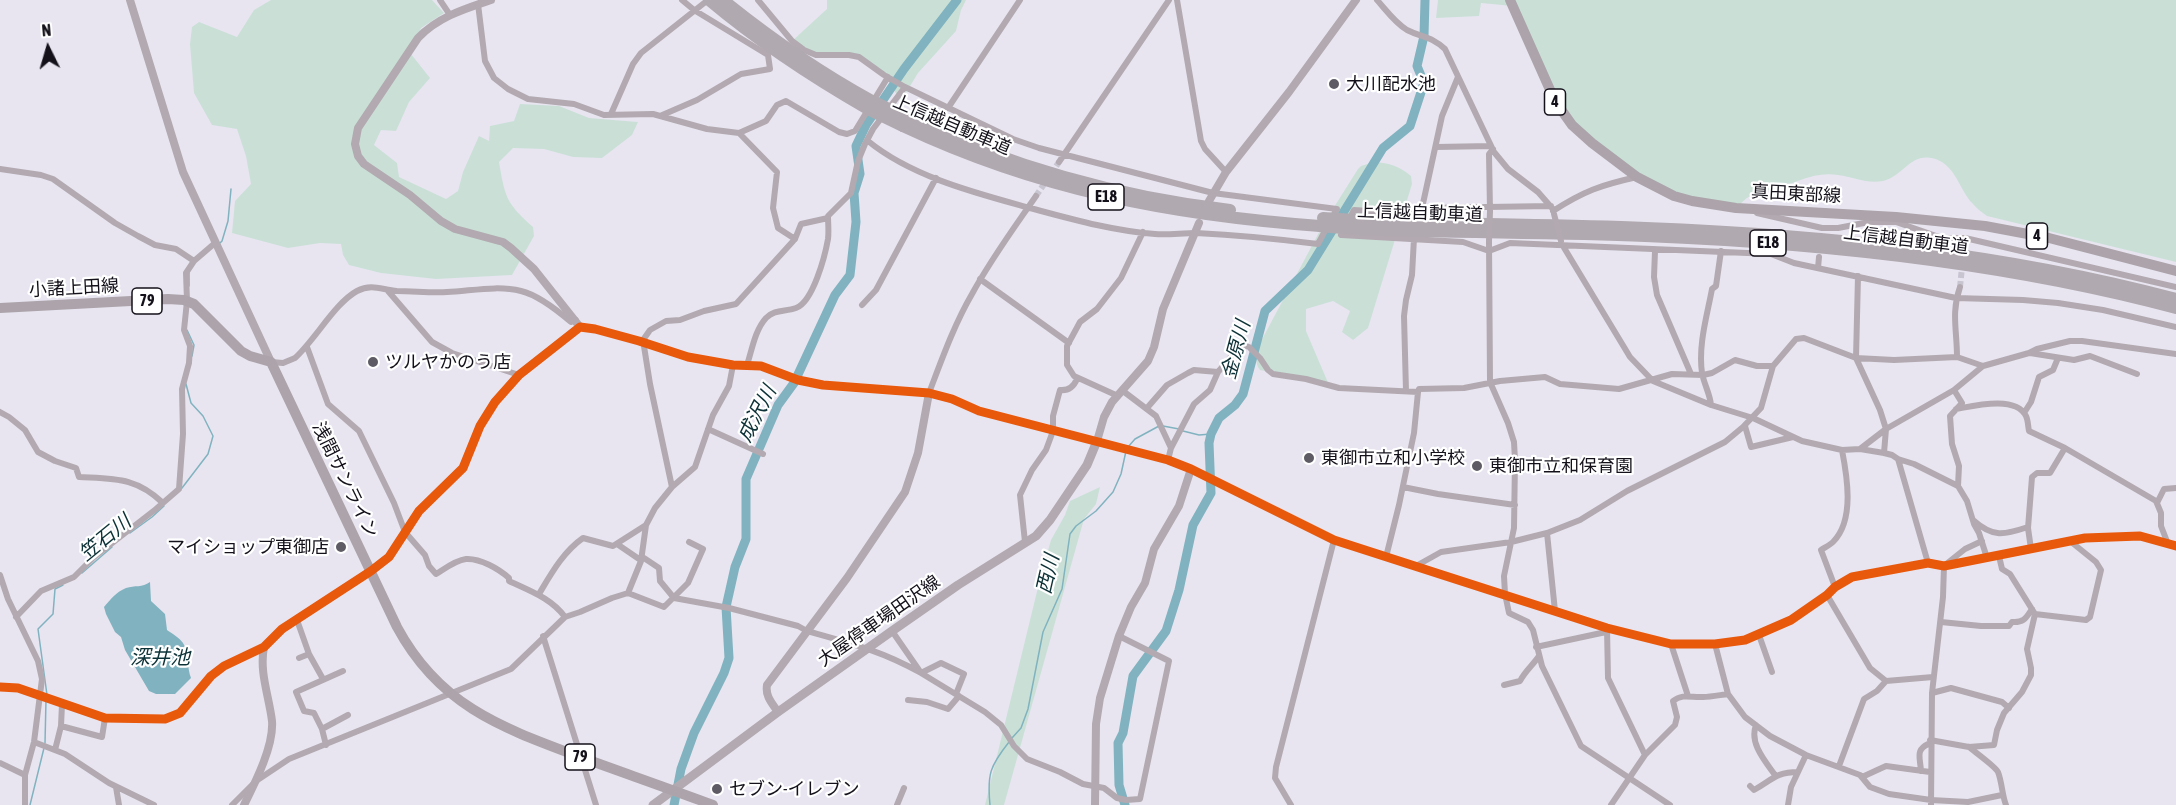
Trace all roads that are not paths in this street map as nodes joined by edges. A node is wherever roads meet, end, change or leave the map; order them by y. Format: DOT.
graph roads {
  1 [pos="130,0"];
  2 [pos="440,0"];
  3 [pos="491,0"];
  4 [pos="682,0"];
  5 [pos="723,0"];
  6 [pos="759,0"];
  7 [pos="1020,0"];
  8 [pos="1169,0"];
  9 [pos="1177,0"];
  10 [pos="1356,0"];
  11 [pos="1377,0"];
  12 [pos="1510,0"];
  13 [pos="478,4"];
  14 [pos="702,4"];
  15 [pos="450,15"];
  16 [pos="1458,76"];
  17 [pos="888,77"];
  18 [pos="905,87"];
  19 [pos="870,105"];
  20 [pos="948,108"];
  21 [pos="611,114"];
  22 [pos="660,116"];
  23 [pos="739,133"];
  24 [pos="867,141"];
  25 [pos="1436,147"];
  26 [pos="1492,147"];
  27 [pos="1061,159"];
  28 [pos="0,169"];
  29 [pos="1226,172"];
  30 [pos="1637,177"];
  31 [pos="936,178"];
  32 [pos="1213,193"];
  33 [pos="1036,196"];
  34 [pos="1209,201"];
  35 [pos="1028,208"];
  36 [pos="1422,208"];
  37 [pos="1490,210"];
  38 [pos="1553,210"];
  39 [pos="828,218"];
  40 [pos="1896,219"];
  41 [pos="1199,223"];
  42 [pos="1355,225"];
  43 [pos="1143,232"];
  44 [pos="1194,233"];
  45 [pos="1414,238"];
  46 [pos="795,239"];
  47 [pos="215,243"];
  48 [pos="1562,244"];
  49 [pos="1489,251"];
  50 [pos="1655,251"];
  51 [pos="1721,251"];
  52 [pos="1819,257"];
  53 [pos="194,261"];
  54 [pos="1818,268"];
  55 [pos="2176,271"];
  56 [pos="1858,276"];
  57 [pos="980,279"];
  58 [pos="1960,287"];
  59 [pos="2176,287"];
  60 [pos="388,290"];
  61 [pos="1956,298"];
  62 [pos="2176,299"];
  63 [pos="187,301"];
  64 [pos="862,305"];
  65 [pos="0,308"];
  66 [pos="2176,308"];
  67 [pos="578,324"];
  68 [pos="2176,327"];
  69 [pos="642,342"];
  70 [pos="1069,343"];
  71 [pos="307,347"];
  72 [pos="2029,353"];
  73 [pos="2176,354"];
  74 [pos="1957,357"];
  75 [pos="1856,358"];
  76 [pos="2058,358"];
  77 [pos="270,362"];
  78 [pos="733,365"];
  79 [pos="747,365"];
  80 [pos="1773,366"];
  81 [pos="1983,366"];
  82 [pos="1218,372"];
  83 [pos="1690,374"];
  84 [pos="2137,374"];
  85 [pos="519,375"];
  86 [pos="1703,375"];
  87 [pos="1077,379"];
  88 [pos="1653,381"];
  89 [pos="1490,382"];
  90 [pos="1954,390"];
  91 [pos="1406,391"];
  92 [pos="1418,392"];
  93 [pos="929,393"];
  94 [pos="1121,393"];
  95 [pos="1711,405"];
  96 [pos="1147,408"];
  97 [pos="1956,409"];
  98 [pos="0,412"];
  99 [pos="2024,413"];
  100 [pos="1753,418"];
  101 [pos="1745,426"];
  102 [pos="708,429"];
  103 [pos="1886,429"];
  104 [pos="1053,431"];
  105 [pos="1793,437"];
  106 [pos="1097,441"];
  107 [pos="1171,448"];
  108 [pos="2065,448"];
  109 [pos="1860,449"];
  110 [pos="1842,450"];
  111 [pos="760,453"];
  112 [pos="1884,453"];
  113 [pos="1898,459"];
  114 [pos="1168,460"];
  115 [pos="1191,469"];
  116 [pos="1958,486"];
  117 [pos="672,487"];
  118 [pos="1403,487"];
  119 [pos="2176,488"];
  120 [pos="163,503"];
  121 [pos="2157,503"];
  122 [pos="1515,505"];
  123 [pos="1972,520"];
  124 [pos="646,525"];
  125 [pos="2028,526"];
  126 [pos="405,532"];
  127 [pos="1547,533"];
  128 [pos="1334,540"];
  129 [pos="1982,541"];
  130 [pos="689,542"];
  131 [pos="1025,542"];
  132 [pos="1511,542"];
  133 [pos="2070,542"];
  134 [pos="617,544"];
  135 [pos="2168,544"];
  136 [pos="2176,546"];
  137 [pos="2031,549"];
  138 [pos="1999,556"];
  139 [pos="1386,557"];
  140 [pos="1987,558"];
  141 [pos="642,559"];
  142 [pos="1928,563"];
  143 [pos="1416,566"];
  144 [pos="1944,566"];
  145 [pos="371,571"];
  146 [pos="0,575"];
  147 [pos="1835,586"];
  148 [pos="628,593"];
  149 [pos="538,594"];
  150 [pos="1505,594"];
  151 [pos="1827,595"];
  152 [pos="674,598"];
  153 [pos="1555,611"];
  154 [pos="2033,611"];
  155 [pos="16,617"];
  156 [pos="565,617"];
  157 [pos="297,620"];
  158 [pos="1941,622"];
  159 [pos="1607,630"];
  160 [pos="807,631"];
  161 [pos="892,631"];
  162 [pos="1759,635"];
  163 [pos="543,636"];
  164 [pos="1119,636"];
  165 [pos="1671,644"];
  166 [pos="1715,644"];
  167 [pos="264,647"];
  168 [pos="1536,647"];
  169 [pos="870,648"];
  170 [pos="309,654"];
  171 [pos="1539,656"];
  172 [pos="298,658"];
  173 [pos="343,671"];
  174 [pos="1772,672"];
  175 [pos="921,673"];
  176 [pos="1933,677"];
  177 [pos="323,679"];
  178 [pos="1886,681"];
  179 [pos="1504,685"];
  180 [pos="0,687"];
  181 [pos="1932,693"];
  182 [pos="451,694"];
  183 [pos="1728,694"];
  184 [pos="958,695"];
  185 [pos="1688,696"];
  186 [pos="41,697"];
  187 [pos="908,700"];
  188 [pos="63,704"];
  189 [pos="2009,708"];
  190 [pos="778,712"];
  191 [pos="348,715"];
  192 [pos="105,718"];
  193 [pos="1756,725"];
  194 [pos="62,726"];
  195 [pos="322,729"];
  196 [pos="1930,741"];
  197 [pos="34,742"];
  198 [pos="326,745"];
  199 [pos="1969,747"];
  200 [pos="55,750"];
  201 [pos="1645,755"];
  202 [pos="1806,755"];
  203 [pos="581,757"];
  204 [pos="0,763"];
  205 [pos="1839,766"];
  206 [pos="1921,771"];
  207 [pos="1798,772"];
  208 [pos="1930,772"];
  209 [pos="25,775"];
  210 [pos="1775,775"];
  211 [pos="1628,777"];
  212 [pos="1862,777"];
  213 [pos="256,781"];
  214 [pos="1750,786"];
  215 [pos="116,787"];
  216 [pos="904,788"];
  217 [pos="1096,788"];
  218 [pos="678,790"];
  219 [pos="2002,795"];
  220 [pos="1931,803"];
  221 [pos="25,805"];
  222 [pos="119,805"];
  223 [pos="154,805"];
  224 [pos="232,805"];
  225 [pos="244,805"];
  226 [pos="596,805"];
  227 [pos="653,805"];
  228 [pos="713,805"];
  229 [pos="897,805"];
  230 [pos="1095,805"];
  231 [pos="1291,805"];
  232 [pos="1611,805"];
  233 [pos="1670,805"];
  234 [pos="1788,805"];
  235 [pos="2006,805"];
  1 -- 47 [label="street, 浅間サンライン"];
  2 -- 15 [label="street"];
  3 -- 13 [label="street"];
  4 -- 14 [label="street"];
  5 -- 19 [label="highway, 上信越自動車道 / E18"];
  6 -- 17 [label="street"];
  7 -- 20 [label="street"];
  8 -- 27 [label="street"];
  9 -- 29 [label="street"];
  10 -- 29 [label="street"];
  11 -- 16 [label="street"];
  12 -- 30 [label="main road, 真田東部線 / 4"];
  13 -- 15 [label="street"];
  13 -- 21 [label="street"];
  14 -- 19 [label="highway, 上信越自動車道 / E18"];
  14 -- 21 [label="street"];
  14 -- 22 [label="street"];
  15 -- 67 [label="street"];
  16 -- 25 [label="street"];
  16 -- 26 [label="street"];
  17 -- 18 [label="street"];
  17 -- 23 [label="street"];
  18 -- 20 [label="street"];
  18 -- 24 [label="street"];
  19 -- 42 [label="highway, 上信越自動車道 / E18, bridge"];
  20 -- 27 [label="street"];
  21 -- 22 [label="street"];
  22 -- 23 [label="street"];
  23 -- 46 [label="street"];
  24 -- 31 [label="street"];
  24 -- 39 [label="street"];
  25 -- 26 [label="street"];
  25 -- 36 [label="street"];
  26 -- 37 [label="street"];
  26 -- 38 [label="street"];
  27 -- 32 [label="street"];
  28 -- 53 [label="street"];
  29 -- 32 [label="street"];
  30 -- 38 [label="street"];
  30 -- 40 [label="main road, 真田東部線 / 4"];
  31 -- 35 [label="street"];
  31 -- 64 [label="street"];
  32 -- 34 [label="street"];
  32 -- 44 [label="street"];
  33 -- 35 [label="street"];
  35 -- 43 [label="street"];
  35 -- 57 [label="street"];
  36 -- 37 [label="street"];
  36 -- 45 [label="street"];
  37 -- 38 [label="street"];
  37 -- 49 [label="street, bridge"];
  38 -- 48 [label="street, bridge"];
  39 -- 46 [label="street"];
  39 -- 79 [label="street"];
  40 -- 55 [label="main road, 真田東部線 / 4"];
  40 -- 59 [label="street"];
  41 -- 44 [label="street"];
  42 -- 62 [label="highway, 上信越自動車道 / E18"];
  42 -- 66 [label="highway, 上信越自動車道 / E18"];
  43 -- 44 [label="street"];
  43 -- 70 [label="street"];
  44 -- 94 [label="street"];
  45 -- 49 [label="street"];
  45 -- 91 [label="street"];
  46 -- 69 [label="street"];
  47 -- 53 [label="street"];
  47 -- 77 [label="street, 浅間サンライン"];
  48 -- 49 [label="street"];
  48 -- 50 [label="street"];
  48 -- 88 [label="street"];
  49 -- 89 [label="street"];
  50 -- 51 [label="street"];
  50 -- 83 [label="street"];
  51 -- 54 [label="street"];
  51 -- 86 [label="street"];
  52 -- 54 [label="street"];
  53 -- 63 [label="street"];
  54 -- 56 [label="street"];
  56 -- 61 [label="street"];
  56 -- 75 [label="street"];
  57 -- 70 [label="street"];
  57 -- 93 [label="street"];
  58 -- 61 [label="street"];
  60 -- 67 [label="street"];
  60 -- 71 [label="street"];
  60 -- 85 [label="street"];
  61 -- 68 [label="street"];
  61 -- 74 [label="street"];
  63 -- 65 [label="main road, 小諸上田線 / 79"];
  63 -- 77 [label="main road, 79"];
  63 -- 120 [label="street"];
  67 -- 69 [label="street"];
  67 -- 85 [label="street"];
  69 -- 78 [label="street"];
  69 -- 117 [label="street"];
  70 -- 87 [label="street"];
  71 -- 77 [label="street"];
  71 -- 126 [label="street"];
  72 -- 73 [label="street"];
  72 -- 76 [label="street"];
  72 -- 81 [label="street"];
  74 -- 75 [label="street"];
  74 -- 81 [label="street"];
  75 -- 80 [label="street"];
  75 -- 103 [label="street"];
  76 -- 84 [label="street"];
  76 -- 99 [label="street"];
  77 -- 145 [label="main road, 浅間サンライン / 79"];
  78 -- 79 [label="street"];
  78 -- 102 [label="street"];
  79 -- 93 [label="street"];
  80 -- 86 [label="street"];
  80 -- 100 [label="street"];
  81 -- 90 [label="street"];
  82 -- 91 [label="street"];
  82 -- 96 [label="street"];
  82 -- 107 [label="street"];
  83 -- 86 [label="street"];
  83 -- 88 [label="street"];
  85 -- 126 [label="street"];
  86 -- 95 [label="street"];
  87 -- 94 [label="street"];
  87 -- 104 [label="street"];
  88 -- 89 [label="street"];
  88 -- 95 [label="street"];
  89 -- 92 [label="street"];
  89 -- 122 [label="street"];
  90 -- 97 [label="street"];
  90 -- 103 [label="street"];
  91 -- 92 [label="street"];
  92 -- 118 [label="street"];
  93 -- 104 [label="street"];
  93 -- 160 [label="street"];
  94 -- 96 [label="street"];
  94 -- 106 [label="street"];
  95 -- 100 [label="street"];
  96 -- 107 [label="street"];
  97 -- 99 [label="street"];
  97 -- 116 [label="street"];
  98 -- 120 [label="street"];
  99 -- 108 [label="street"];
  100 -- 101 [label="street"];
  100 -- 105 [label="street"];
  101 -- 105 [label="street"];
  101 -- 127 [label="street"];
  102 -- 111 [label="street"];
  102 -- 117 [label="street"];
  103 -- 109 [label="street"];
  103 -- 112 [label="street"];
  104 -- 106 [label="street"];
  104 -- 131 [label="street"];
  105 -- 110 [label="street"];
  106 -- 114 [label="street"];
  106 -- 131 [label="main road, 大屋停車場田沢線"];
  107 -- 114 [label="street"];
  108 -- 121 [label="street"];
  108 -- 125 [label="street"];
  109 -- 110 [label="street"];
  109 -- 112 [label="street"];
  110 -- 147 [label="street"];
  112 -- 113 [label="street"];
  113 -- 116 [label="street"];
  113 -- 142 [label="street"];
  114 -- 115 [label="street"];
  115 -- 128 [label="street"];
  115 -- 164 [label="street"];
  116 -- 123 [label="street"];
  117 -- 124 [label="street"];
  118 -- 122 [label="street"];
  118 -- 139 [label="street"];
  119 -- 121 [label="street"];
  120 -- 155 [label="street"];
  121 -- 135 [label="street"];
  122 -- 132 [label="street"];
  123 -- 125 [label="street"];
  123 -- 129 [label="street"];
  124 -- 134 [label="street"];
  124 -- 141 [label="street"];
  125 -- 137 [label="street"];
  126 -- 145 [label="street"];
  126 -- 149 [label="street"];
  127 -- 132 [label="street"];
  127 -- 153 [label="street"];
  128 -- 139 [label="street"];
  128 -- 231 [label="street"];
  129 -- 140 [label="street"];
  129 -- 144 [label="street"];
  130 -- 152 [label="street"];
  131 -- 161 [label="main road, 大屋停車場田沢線"];
  132 -- 143 [label="street"];
  132 -- 150 [label="street"];
  133 -- 135 [label="street"];
  133 -- 137 [label="street"];
  133 -- 154 [label="street"];
  134 -- 141 [label="street"];
  134 -- 149 [label="street"];
  135 -- 136 [label="street"];
  137 -- 138 [label="street"];
  138 -- 140 [label="street"];
  138 -- 154 [label="street"];
  139 -- 143 [label="street"];
  140 -- 144 [label="street"];
  141 -- 148 [label="street"];
  141 -- 152 [label="street"];
  142 -- 144 [label="street"];
  142 -- 147 [label="street"];
  143 -- 150 [label="street"];
  144 -- 158 [label="street"];
  145 -- 157 [label="street"];
  145 -- 182 [label="main road, 浅間サンライン / 79"];
  146 -- 155 [label="street"];
  147 -- 151 [label="street"];
  148 -- 152 [label="street"];
  148 -- 156 [label="street"];
  149 -- 156 [label="street"];
  150 -- 153 [label="street"];
  150 -- 168 [label="street"];
  151 -- 162 [label="street"];
  151 -- 178 [label="street"];
  152 -- 160 [label="street"];
  153 -- 159 [label="street"];
  154 -- 158 [label="street"];
  154 -- 189 [label="street"];
  155 -- 186 [label="street"];
  156 -- 163 [label="street"];
  157 -- 167 [label="street"];
  157 -- 170 [label="street"];
  158 -- 176 [label="street"];
  159 -- 165 [label="street"];
  159 -- 168 [label="street"];
  159 -- 201 [label="street"];
  160 -- 169 [label="street"];
  160 -- 190 [label="street"];
  161 -- 169 [label="main road, 大屋停車場田沢線"];
  161 -- 175 [label="street"];
  162 -- 166 [label="street"];
  162 -- 174 [label="street"];
  163 -- 182 [label="street"];
  163 -- 203 [label="street"];
  164 -- 217 [label="street"];
  164 -- 217 [label="street"];
  165 -- 166 [label="street"];
  165 -- 185 [label="street"];
  166 -- 183 [label="street"];
  167 -- 192 [label="street"];
  167 -- 213 [label="street"];
  168 -- 171 [label="street"];
  169 -- 175 [label="street"];
  169 -- 190 [label="main road, 大屋停車場田沢線"];
  170 -- 172 [label="street"];
  170 -- 177 [label="street"];
  171 -- 179 [label="street"];
  171 -- 211 [label="street"];
  173 -- 177 [label="street"];
  175 -- 184 [label="street"];
  175 -- 184 [label="street"];
  176 -- 178 [label="street"];
  176 -- 181 [label="street"];
  177 -- 195 [label="street"];
  178 -- 205 [label="street"];
  180 -- 186 [label="street"];
  181 -- 189 [label="street"];
  181 -- 196 [label="street"];
  182 -- 198 [label="street"];
  182 -- 203 [label="main road, 浅間サンライン / 79"];
  183 -- 185 [label="street"];
  183 -- 193 [label="street"];
  184 -- 187 [label="street"];
  184 -- 217 [label="street"];
  185 -- 201 [label="street"];
  186 -- 188 [label="street"];
  186 -- 197 [label="street"];
  188 -- 192 [label="street"];
  188 -- 194 [label="street"];
  189 -- 199 [label="street"];
  190 -- 218 [label="main road, 大屋停車場田沢線"];
  191 -- 195 [label="street"];
  192 -- 194 [label="street"];
  193 -- 202 [label="street"];
  193 -- 210 [label="street"];
  194 -- 200 [label="street"];
  195 -- 198 [label="street"];
  196 -- 199 [label="street"];
  196 -- 206 [label="street"];
  196 -- 208 [label="street"];
  197 -- 200 [label="street"];
  197 -- 209 [label="street"];
  198 -- 213 [label="street"];
  199 -- 219 [label="street"];
  200 -- 215 [label="street"];
  201 -- 211 [label="street"];
  202 -- 205 [label="street"];
  202 -- 207 [label="street"];
  203 -- 218 [label="main road, 浅間サンライン / 79"];
  203 -- 226 [label="street"];
  204 -- 209 [label="street"];
  205 -- 212 [label="street"];
  206 -- 208 [label="street"];
  206 -- 212 [label="street"];
  207 -- 210 [label="street"];
  207 -- 234 [label="street"];
  208 -- 220 [label="street"];
  209 -- 221 [label="street"];
  210 -- 214 [label="street"];
  211 -- 232 [label="street"];
  211 -- 233 [label="street"];
  212 -- 220 [label="street"];
  213 -- 224 [label="street"];
  213 -- 225 [label="street"];
  215 -- 222 [label="street"];
  215 -- 223 [label="street"];
  216 -- 229 [label="street"];
  217 -- 230 [label="street"];
  218 -- 227 [label="main road, 大屋停車場田沢線"];
  218 -- 228 [label="main road, 浅間サンライン / 79"];
  219 -- 220 [label="street"];
  219 -- 235 [label="street"];
}
